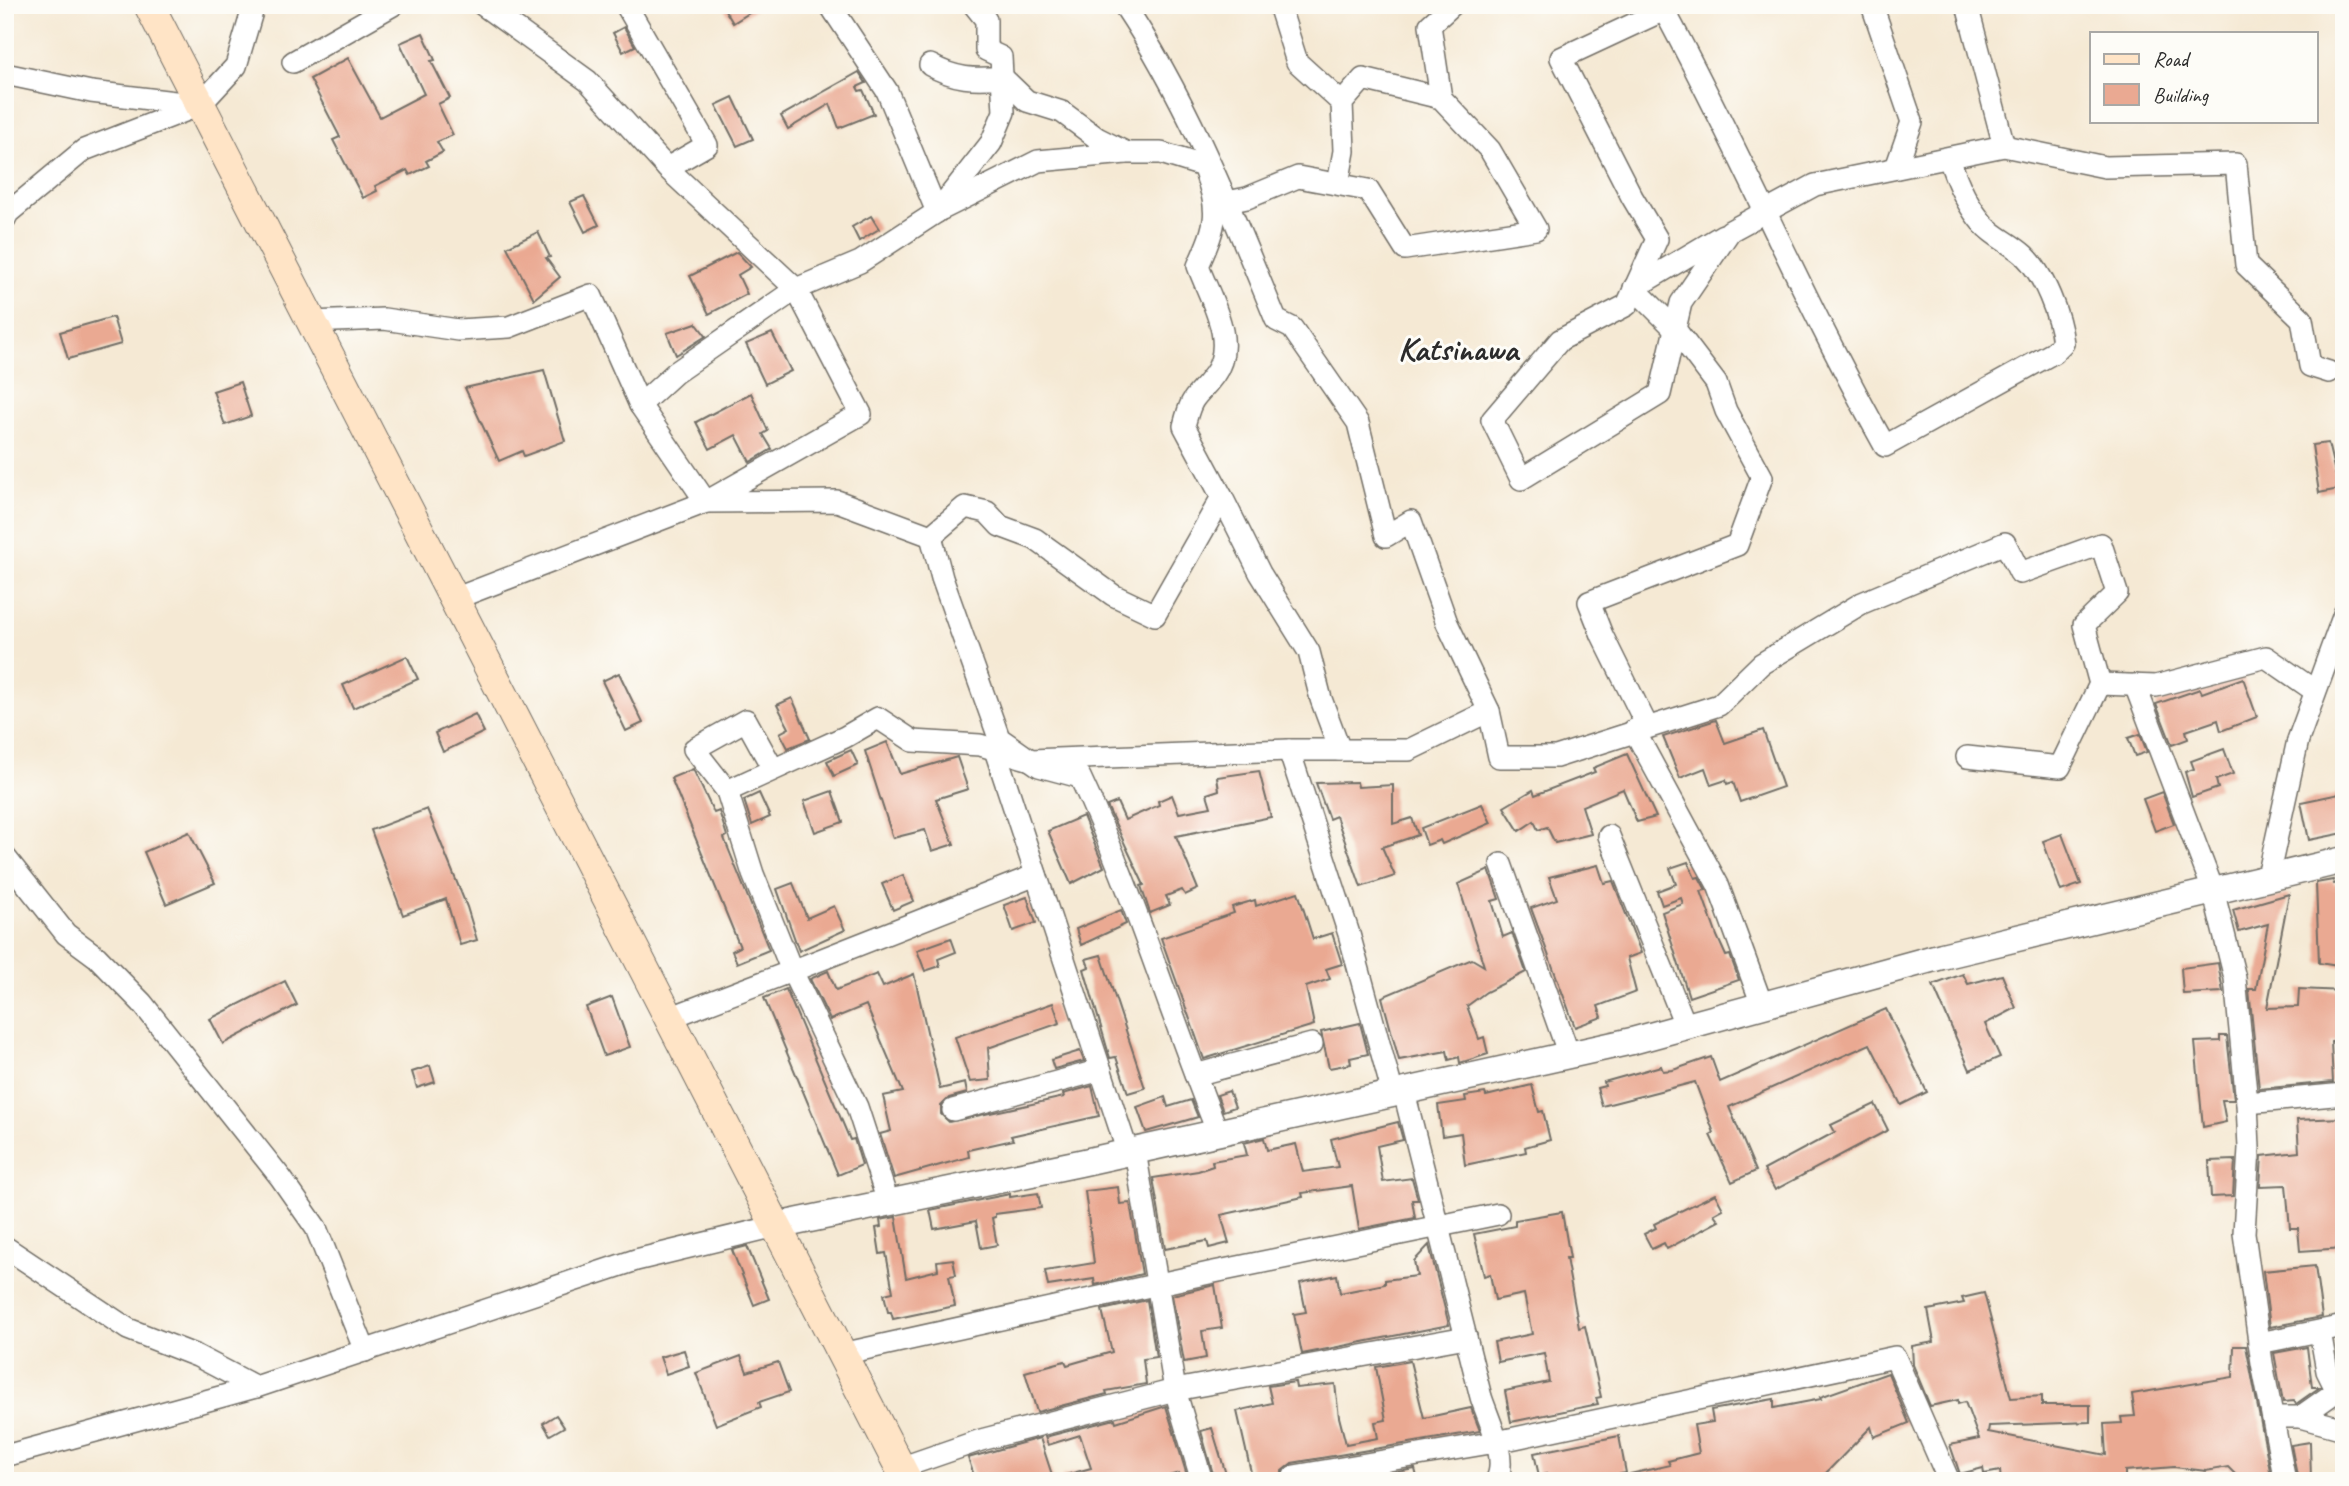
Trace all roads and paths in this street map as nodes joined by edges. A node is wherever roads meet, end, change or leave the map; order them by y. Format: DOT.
graph roads {
  1 [pos="149,5"];
  2 [pos="254,5"];
  3 [pos="393,5"];
  4 [pos="483,5"];
  5 [pos="626,5"];
  6 [pos="830,5"];
  7 [pos="974,5"];
  8 [pos="1124,5"];
  9 [pos="1279,5"];
  10 [pos="1451,5"];
  11 [pos="1872,5"];
  12 [pos="1968,5"];
  13 [pos="1661,8"];
  14 [pos="293,62"];
  15 [pos="930,65"];
  16 [pos="5,74"];
  17 [pos="1002,77"];
  18 [pos="1441,98"];
  19 [pos="1342,103"];
  20 [pos="200,105"];
  21 [pos="2004,146"];
  22 [pos="1127,153"];
  23 [pos="1949,158"];
  24 [pos="667,168"];
  25 [pos="1896,168"];
  26 [pos="1338,184"];
  27 [pos="1222,203"];
  28 [pos="937,212"];
  29 [pos="1767,212"];
  30 [pos="5,219"];
  31 [pos="1730,231"];
  32 [pos="1634,288"];
  33 [pos="796,289"];
  34 [pos="311,322"];
  35 [pos="1675,329"];
  36 [pos="2329,372"];
  37 [pos="640,405"];
  38 [pos="1222,497"];
  39 [pos="706,502"];
  40 [pos="931,536"];
  41 [pos="454,599"];
  42 [pos="2344,614"];
  43 [pos="2100,684"];
  44 [pos="2135,685"];
  45 [pos="2315,691"];
  46 [pos="1489,711"];
  47 [pos="1641,728"];
  48 [pos="995,750"];
  49 [pos="1289,750"];
  50 [pos="1340,750"];
  51 [pos="1967,757"];
  52 [pos="1031,760"];
  53 [pos="773,769"];
  54 [pos="727,791"];
  55 [pos="1609,836"];
  56 [pos="5,857"];
  57 [pos="2344,860"];
  58 [pos="1501,864"];
  59 [pos="1037,875"];
  60 [pos="2268,877"];
  61 [pos="2213,890"];
  62 [pos="792,971"];
  63 [pos="1762,1005"];
  64 [pos="669,1018"];
  65 [pos="1686,1027"];
  66 [pos="1312,1044"];
  67 [pos="1569,1055"];
  68 [pos="1101,1070"];
  69 [pos="1195,1075"];
  70 [pos="1398,1093"];
  71 [pos="2344,1094"];
  72 [pos="2247,1103"];
  73 [pos="953,1110"];
  74 [pos="1218,1133"];
  75 [pos="1132,1152"];
  76 [pos="888,1202"];
  77 [pos="1499,1214"];
  78 [pos="776,1226"];
  79 [pos="1438,1228"];
  80 [pos="5,1247"];
  81 [pos="1155,1284"];
  82 [pos="2344,1326"];
  83 [pos="2320,1331"];
  84 [pos="1466,1336"];
  85 [pos="2259,1343"];
  86 [pos="365,1351"];
  87 [pos="842,1354"];
  88 [pos="256,1387"];
  89 [pos="2340,1388"];
  90 [pos="1175,1390"];
  91 [pos="2273,1417"];
  92 [pos="2300,1417"];
  93 [pos="2344,1429"];
  94 [pos="1496,1443"];
  95 [pos="5,1456"];
  96 [pos="904,1475"];
  97 [pos="1294,1476"];
  98 [pos="1505,1478"];
  99 [pos="1202,1481"];
  100 [pos="1949,1481"];
  101 [pos="2285,1481"];
  1 -- 20 [label="main road"];
  2 -- 20 [label="street"];
  3 -- 14 [label="street"];
  4 -- 24 [label="street"];
  5 -- 24 [label="street"];
  6 -- 28 [label="street"];
  7 -- 17 [label="street"];
  8 -- 27 [label="street"];
  9 -- 19 [label="street"];
  10 -- 18 [label="street"];
  11 -- 25 [label="street"];
  12 -- 21 [label="street"];
  13 -- 29 [label="street"];
  13 -- 32 [label="street"];
  15 -- 17 [label="street"];
  16 -- 20 [label="street"];
  17 -- 22 [label="street"];
  17 -- 28 [label="street"];
  18 -- 19 [label="street"];
  18 -- 26 [label="street"];
  19 -- 26 [label="street"];
  20 -- 30 [label="street"];
  20 -- 34 [label="main road"];
  21 -- 23 [label="street"];
  21 -- 36 [label="street"];
  22 -- 27 [label="street"];
  22 -- 28 [label="street"];
  23 -- 25 [label="street"];
  23 -- 29 [label="street"];
  24 -- 33 [label="street"];
  25 -- 29 [label="street"];
  26 -- 27 [label="street"];
  27 -- 38 [label="street"];
  27 -- 46 [label="street"];
  28 -- 33 [label="street"];
  29 -- 31 [label="street"];
  31 -- 32 [label="street"];
  31 -- 35 [label="street"];
  32 -- 35 [label="street"];
  32 -- 35 [label="street"];
  33 -- 37 [label="street"];
  33 -- 39 [label="street"];
  34 -- 37 [label="street"];
  34 -- 41 [label="main road"];
  35 -- 47 [label="street"];
  37 -- 39 [label="street"];
  38 -- 40 [label="street"];
  38 -- 50 [label="street"];
  39 -- 40 [label="street"];
  39 -- 41 [label="street"];
  40 -- 52 [label="street"];
  41 -- 64 [label="main road"];
  42 -- 45 [label="street"];
  43 -- 44 [label="street"];
  43 -- 47 [label="street"];
  43 -- 51 [label="street"];
  44 -- 45 [label="street"];
  44 -- 61 [label="street"];
  45 -- 60 [label="street"];
  46 -- 47 [label="street"];
  46 -- 50 [label="street"];
  47 -- 63 [label="street"];
  48 -- 52 [label="street"];
  48 -- 53 [label="street"];
  48 -- 59 [label="street"];
  49 -- 50 [label="street"];
  49 -- 52 [label="street"];
  49 -- 70 [label="street"];
  52 -- 69 [label="street"];
  53 -- 54 [label="street"];
  53 -- 54 [label="street"];
  54 -- 62 [label="street"];
  55 -- 65 [label="street"];
  56 -- 86 [label="street"];
  57 -- 60 [label="street"];
  58 -- 67 [label="street"];
  59 -- 62 [label="street"];
  59 -- 68 [label="street"];
  60 -- 61 [label="street"];
  61 -- 63 [label="street"];
  61 -- 72 [label="street"];
  62 -- 64 [label="street"];
  62 -- 76 [label="street"];
  63 -- 65 [label="street"];
  64 -- 78 [label="main road"];
  65 -- 67 [label="street"];
  66 -- 69 [label="street"];
  67 -- 70 [label="street"];
  68 -- 73 [label="street"];
  68 -- 75 [label="street"];
  69 -- 74 [label="street"];
  70 -- 74 [label="street"];
  70 -- 79 [label="street"];
  71 -- 72 [label="street"];
  72 -- 85 [label="street"];
  74 -- 75 [label="street"];
  75 -- 76 [label="street"];
  75 -- 81 [label="street"];
  76 -- 78 [label="street"];
  77 -- 79 [label="street"];
  78 -- 86 [label="street"];
  78 -- 87 [label="main road"];
  79 -- 81 [label="street"];
  79 -- 84 [label="street"];
  80 -- 88 [label="street"];
  81 -- 87 [label="street"];
  81 -- 90 [label="street"];
  82 -- 83 [label="street"];
  83 -- 85 [label="street"];
  83 -- 89 [label="street"];
  84 -- 90 [label="street"];
  84 -- 94 [label="street"];
  85 -- 91 [label="street"];
  86 -- 88 [label="street"];
  87 -- 96 [label="main road"];
  88 -- 95 [label="street"];
  89 -- 92 [label="street"];
  90 -- 96 [label="street"];
  90 -- 99 [label="street"];
  91 -- 92 [label="street"];
  91 -- 101 [label="street"];
  92 -- 93 [label="street"];
  94 -- 97 [label="street"];
  94 -- 98 [label="street"];
  94 -- 100 [label="street"];
}
